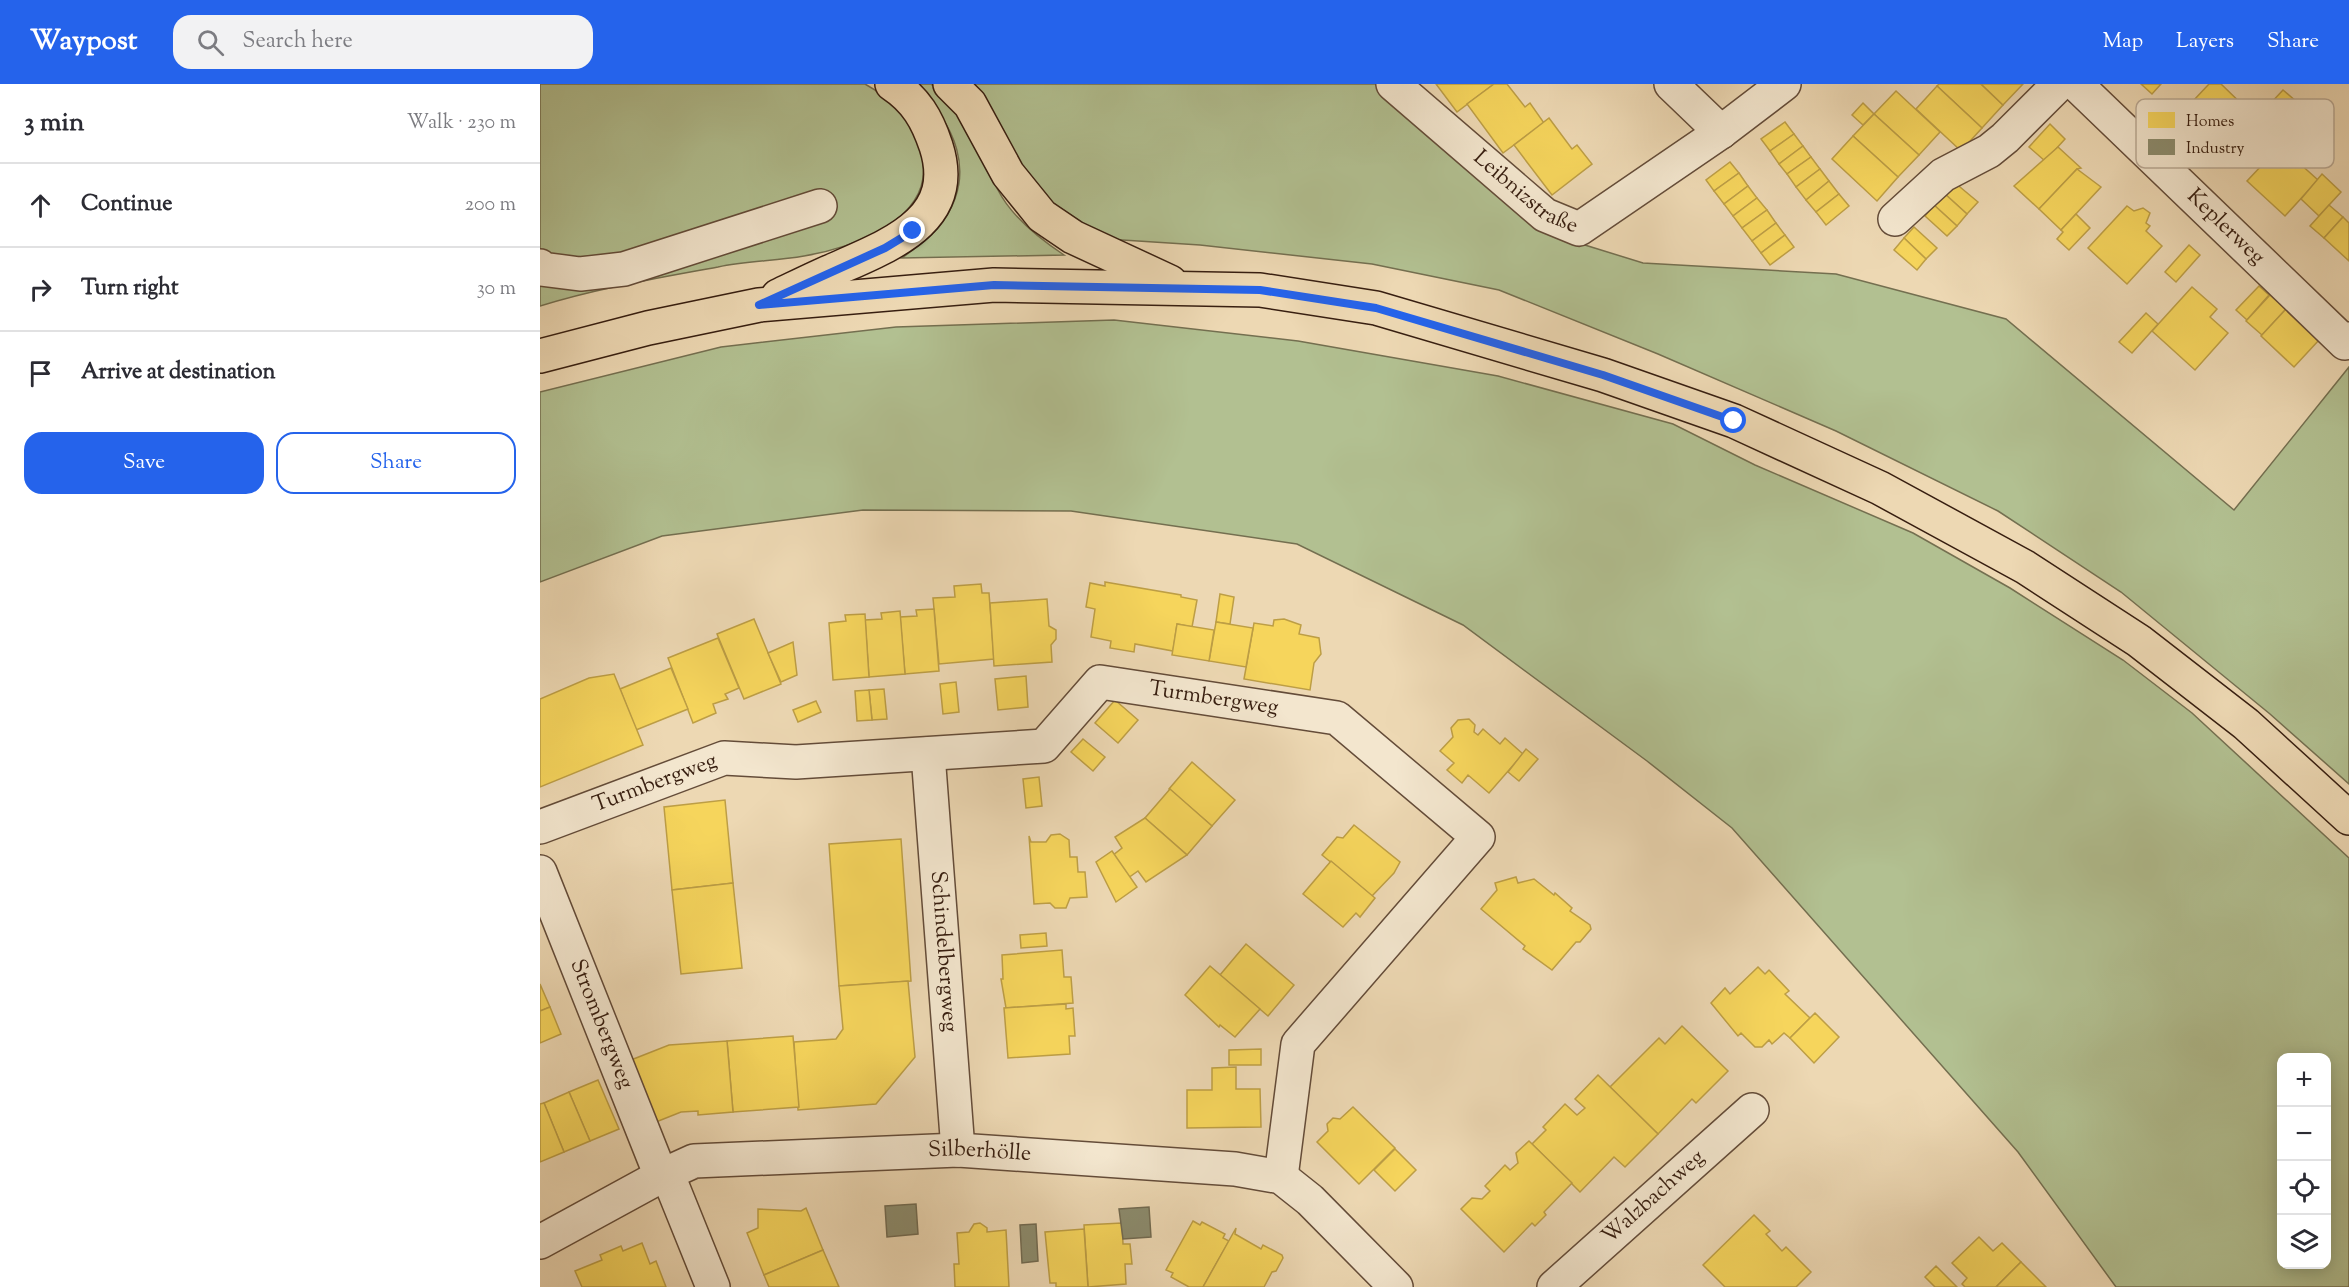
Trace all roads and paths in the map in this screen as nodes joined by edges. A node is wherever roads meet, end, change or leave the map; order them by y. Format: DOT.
graph roads {
  1 [pos="892,84"];
  2 [pos="950,84"];
  3 [pos="1393,84"];
  4 [pos="1671,84"];
  5 [pos="1784,84"];
  6 [pos="2059,84"];
  7 [pos="2076,84"];
  8 [pos="1721,132"];
  9 [pos="2136,142"];
  10 [pos="2163,168"];
  11 [pos="820,206"];
  12 [pos="1895,219"];
  13 [pos="540,266"];
  14 [pos="1179,287"];
  15 [pos="759,305"];
  16 [pos="2349,339"];
  17 [pos="540,356"];
  18 [pos="928,754"];
  19 [pos="2349,818"];
  20 [pos="540,827"];
  21 [pos="540,872"];
  22 [pos="1752,1110"];
  23 [pos="958,1150"];
  24 [pos="664,1174"];
  25 [pos="1281,1177"];
  26 [pos="540,1242"];
  27 [pos="714,1287"];
  28 [pos="1396,1287"];
  29 [pos="1554,1287"];
  1 -- 15 [label="main road"];
  2 -- 14 [label="main road"];
  3 -- 8 [label="street, Leibnizstraße"];
  4 -- 8 [label="street"];
  5 -- 8 [label="street, Leibnizstraße"];
  6 -- 12 [label="street"];
  7 -- 9 [label="street, Keplerweg"];
  10 -- 16 [label="street, Keplerweg"];
  11 -- 13 [label="street"];
  14 -- 15 [label="main road"];
  14 -- 19 [label="main road"];
  15 -- 17 [label="main road"];
  18 -- 20 [label="street, Turmbergweg"];
  18 -- 23 [label="street, Schindelbergweg"];
  18 -- 25 [label="street, Turmbergweg"];
  21 -- 24 [label="street, Strombergweg"];
  22 -- 29 [label="street, Walzbachweg"];
  23 -- 24 [label="street, Silberhölle"];
  23 -- 25 [label="street, Silberhölle"];
  24 -- 26 [label="street, Silberhölle"];
  24 -- 27 [label="street, Strombergweg"];
  25 -- 28 [label="street, Silberhölle"];
}
